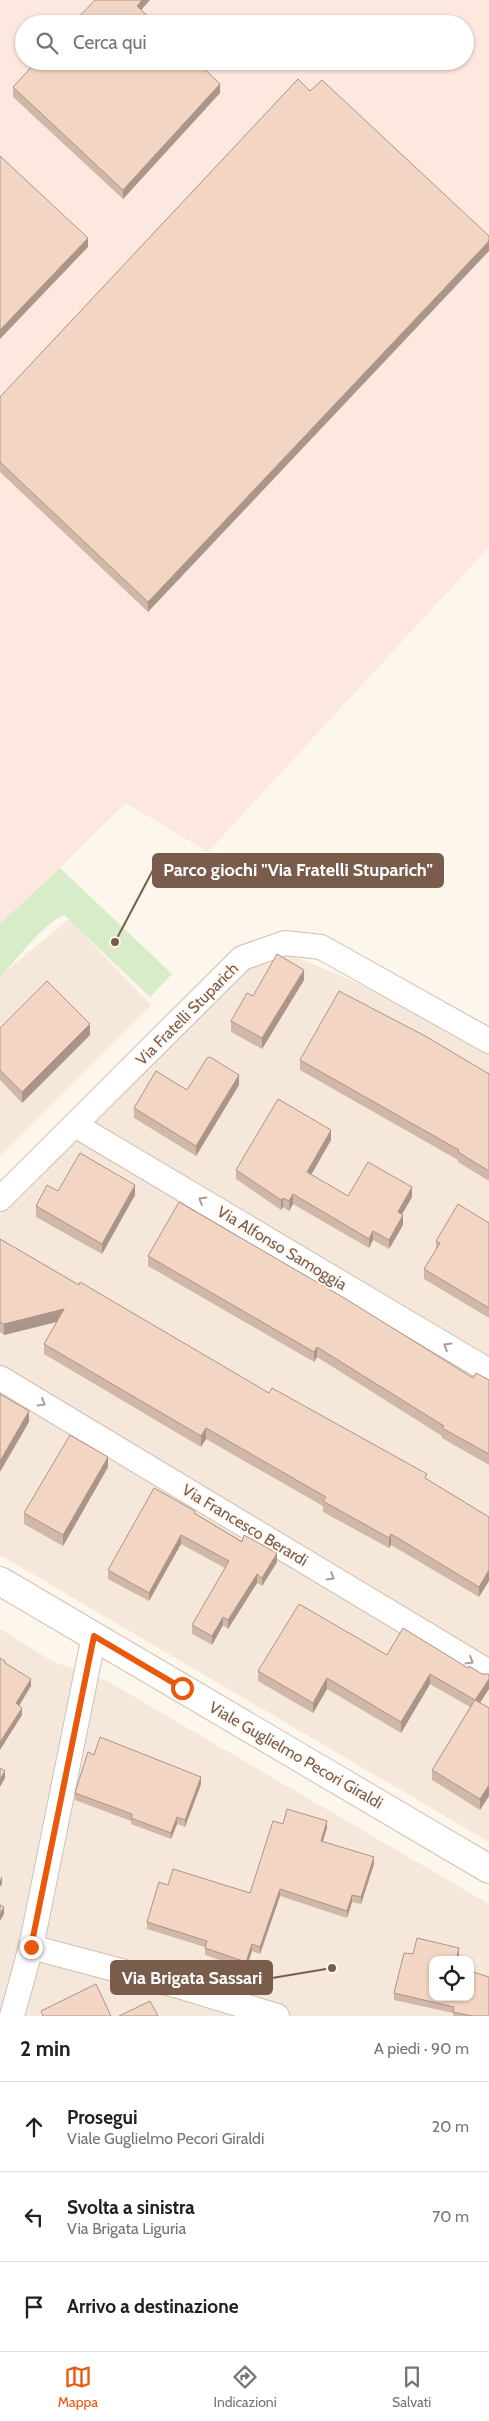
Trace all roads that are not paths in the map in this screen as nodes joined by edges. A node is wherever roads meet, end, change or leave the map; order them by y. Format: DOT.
graph roads {
  1 [pos="489,1041"];
  2 [pos="75,1125"];
  3 [pos="0,1199"];
  4 [pos="489,1371"];
  5 [pos="0,1378"];
  6 [pos="0,1581"];
  7 [pos="94,1636"];
  8 [pos="489,1672"];
  9 [pos="489,1869"];
  10 [pos="31,1947"];
  11 [pos="12,2016"];
  12 [pos="278,2016"];
  1 -- 2 [label="street, Via Fratelli Stuparich"];
  2 -- 3 [label="street, Via Fratelli Stuparich"];
  4 -- 2 [label="street, Via Alfonso Samoggia, one-way"];
  5 -- 8 [label="street, Via Francesco Berardi, one-way"];
  6 -- 7 [label="street, Viale Guglielmo Pecori Giraldi"];
  7 -- 9 [label="street, Viale Guglielmo Pecori Giraldi"];
  7 -- 10 [label="street"];
  10 -- 11 [label="street"];
  10 -- 12 [label="street"];
}
